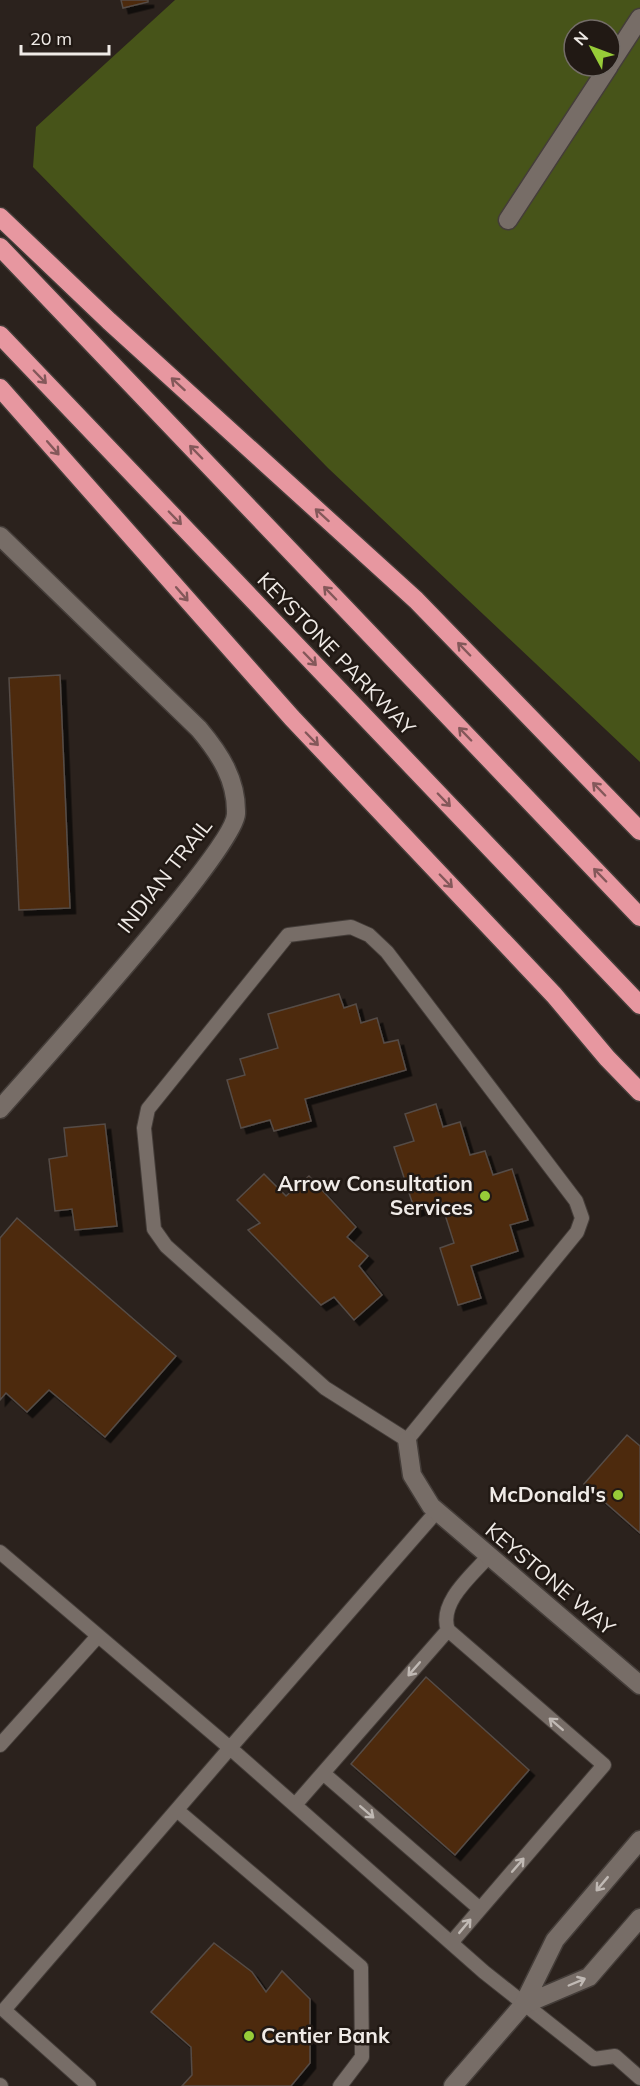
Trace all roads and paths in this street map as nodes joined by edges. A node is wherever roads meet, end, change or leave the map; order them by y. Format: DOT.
graph roads {
  1 [pos="640,18"];
  2 [pos="622,45"];
  3 [pos="601,78"];
  4 [pos="0,217"];
  5 [pos="508,220"];
  6 [pos="0,247"];
  7 [pos="0,335"];
  8 [pos="0,388"];
  9 [pos="0,536"];
  10 [pos="640,831"];
  11 [pos="640,917"];
  12 [pos="640,1005"];
  13 [pos="640,1092"];
  14 [pos="0,1109"];
  15 [pos="407,1440"];
  16 [pos="437,1511"];
  17 [pos="0,1552"];
  18 [pos="488,1557"];
  19 [pos="448,1630"];
  20 [pos="98,1636"];
  21 [pos="640,1685"];
  22 [pos="0,1745"];
  23 [pos="230,1748"];
  24 [pos="323,1773"];
  25 [pos="295,1805"];
  26 [pos="178,1811"];
  27 [pos="640,1840"];
  28 [pos="480,1909"];
  29 [pos="640,1918"];
  30 [pos="451,1943"];
  31 [pos="523,2005"];
  32 [pos="640,2078"];
  33 [pos="89,2086"];
  34 [pos="340,2086"];
  35 [pos="453,2086"];
  1 -- 2 [label="street"];
  3 -- 5 [label="street"];
  10 -- 4 [label="highway, one-way"];
  11 -- 6 [label="highway, KEYSTONE PARKWAY, one-way"];
  7 -- 12 [label="highway, KEYSTONE PARKWAY, one-way"];
  8 -- 13 [label="highway, one-way"];
  9 -- 14 [label="street, INDIAN TRAIL"];
  15 -- 15 [label="lane"];
  15 -- 16 [label="street, KEYSTONE WAY"];
  16 -- 18 [label="street, KEYSTONE WAY"];
  16 -- 23 [label="lane"];
  17 -- 20 [label="lane"];
  18 -- 19 [label="lane"];
  18 -- 21 [label="street, KEYSTONE WAY"];
  19 -- 24 [label="lane, one-way"];
  28 -- 19 [label="lane, one-way"];
  20 -- 22 [label="lane"];
  20 -- 23 [label="lane"];
  23 -- 25 [label="lane"];
  23 -- 26 [label="lane"];
  24 -- 25 [label="lane"];
  24 -- 28 [label="lane, one-way"];
  25 -- 30 [label="lane"];
  26 -- 33 [label="lane"];
  26 -- 34 [label="lane"];
  27 -- 31 [label="street, one-way"];
  30 -- 28 [label="lane, one-way"];
  31 -- 29 [label="street, one-way"];
  30 -- 31 [label="lane"];
  31 -- 32 [label="lane"];
  31 -- 35 [label="street"];
}
